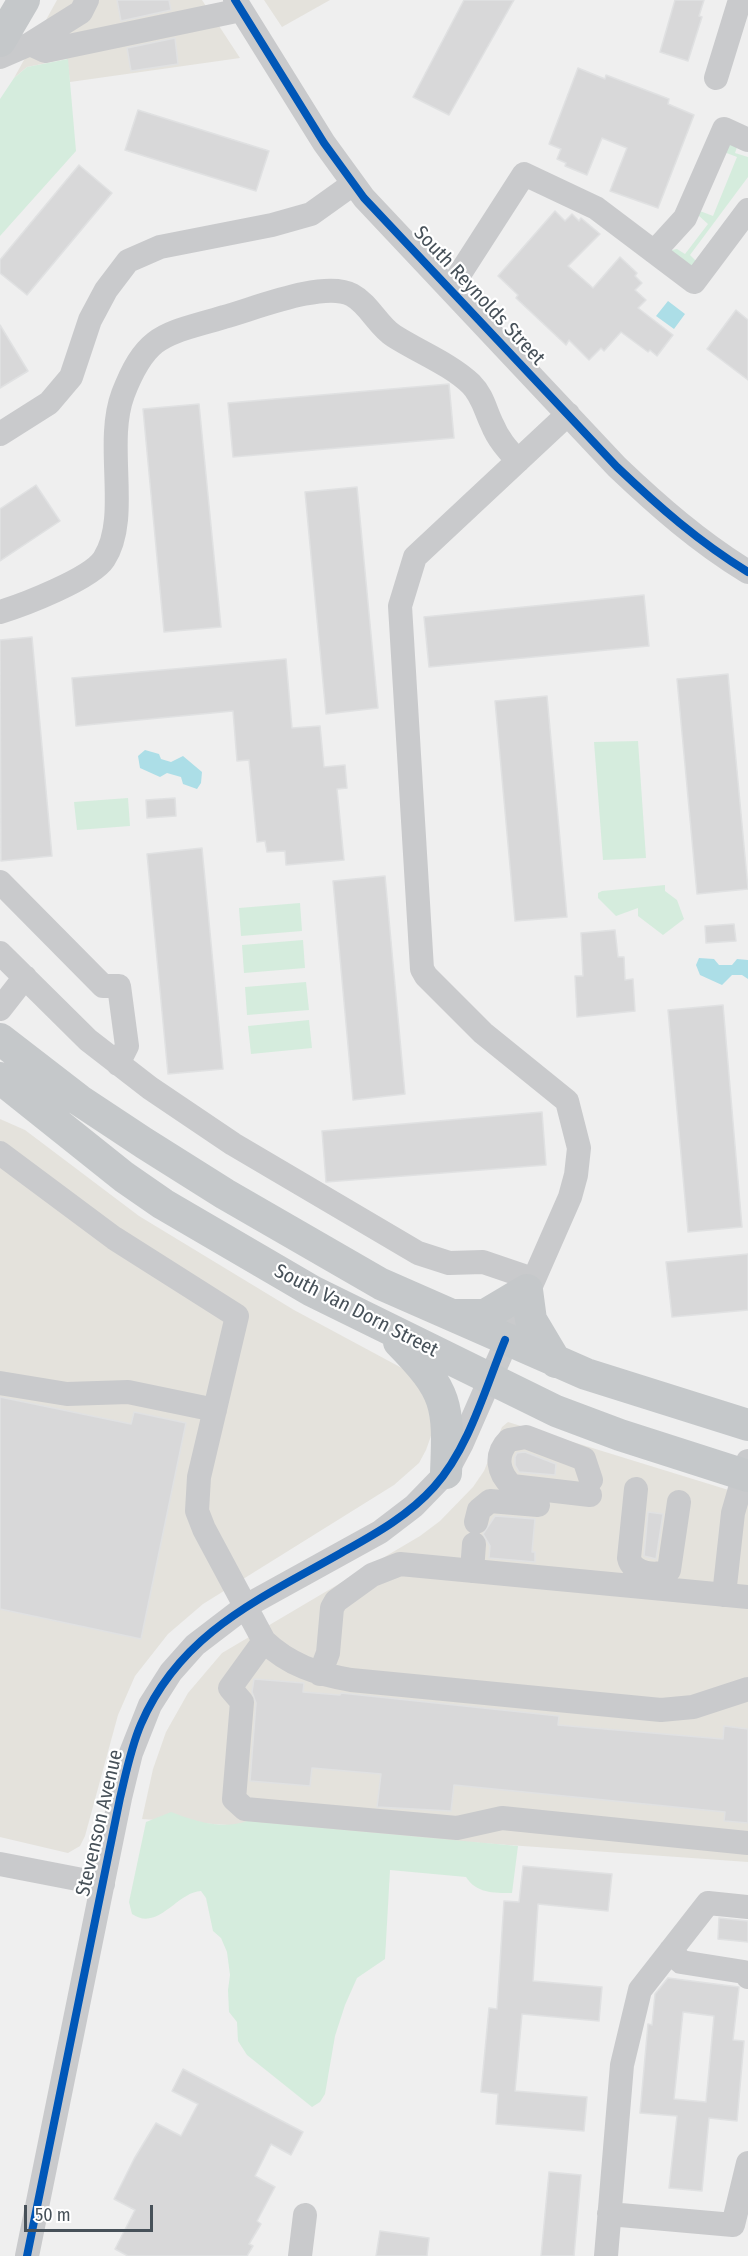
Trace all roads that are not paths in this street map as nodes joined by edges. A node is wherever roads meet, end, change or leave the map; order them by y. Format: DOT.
graph roads {
  1 [pos="24,0"];
  2 [pos="87,0"];
  3 [pos="740,0"];
  4 [pos="238,5"];
  5 [pos="15,42"];
  6 [pos="0,57"];
  7 [pos="716,78"];
  8 [pos="748,140"];
  9 [pos="353,184"];
  10 [pos="748,210"];
  11 [pos="654,252"];
  12 [pos="450,289"];
  13 [pos="568,414"];
  14 [pos="0,434"];
  15 [pos="518,461"];
  16 [pos="748,572"];
  17 [pos="0,612"];
  18 [pos="0,882"];
  19 [pos="1,957"];
  20 [pos="25,976"];
  21 [pos="0,1009"];
  22 [pos="0,1039"];
  23 [pos="118,1064"];
  24 [pos="0,1078"];
  25 [pos="0,1102"];
  26 [pos="61,1127"];
  27 [pos="0,1153"];
  28 [pos="530,1285"];
  29 [pos="448,1315"];
  30 [pos="386,1329"];
  31 [pos="505,1340"];
  32 [pos="556,1362"];
  33 [pos="489,1379"];
  34 [pos="0,1383"];
  35 [pos="215,1410"];
  36 [pos="748,1425"];
  37 [pos="747,1471"];
  38 [pos="446,1473"];
  39 [pos="636,1489"];
  40 [pos="590,1495"];
  41 [pos="679,1502"];
  42 [pos="472,1570"];
  43 [pos="736,1596"];
  44 [pos="246,1606"];
  45 [pos="264,1641"];
  46 [pos="320,1674"];
  47 [pos="748,1689"];
  48 [pos="748,1843"];
  49 [pos="0,1864"];
  50 [pos="103,1884"];
  51 [pos="748,1906"];
  52 [pos="671,1950"];
  53 [pos="748,1977"];
  54 [pos="748,2163"];
  55 [pos="609,2214"];
  56 [pos="305,2215"];
  57 [pos="741,2226"];
  58 [pos="27,2256"];
  59 [pos="300,2256"];
  60 [pos="606,2256"];
  1 -- 5 [label="main road"];
  2 -- 5 [label="street"];
  3 -- 7 [label="street"];
  4 -- 5 [label="street"];
  4 -- 9 [label="street, South Reynolds Street"];
  5 -- 6 [label="street"];
  8 -- 11 [label="street"];
  9 -- 12 [label="street, South Reynolds Street"];
  9 -- 14 [label="street"];
  10 -- 11 [label="street"];
  11 -- 12 [label="street"];
  12 -- 13 [label="street, South Reynolds Street"];
  13 -- 15 [label="street, Stevenson Avenue"];
  13 -- 16 [label="street, South Reynolds Street"];
  15 -- 17 [label="street"];
  15 -- 28 [label="street, Stevenson Avenue"];
  18 -- 23 [label="street"];
  19 -- 20 [label="street"];
  20 -- 21 [label="street"];
  20 -- 23 [label="street"];
  22 -- 29 [label="main road, South Van Dorn Street"];
  23 -- 28 [label="street"];
  24 -- 26 [label="main road, South Van Dorn Street"];
  25 -- 26 [label="main road"];
  26 -- 30 [label="main road, South Van Dorn Street"];
  27 -- 35 [label="street"];
  28 -- 29 [label="main road"];
  28 -- 31 [label="street, Stevenson Avenue"];
  28 -- 32 [label="main road"];
  29 -- 31 [label="main road, South Van Dorn Street"];
  30 -- 33 [label="main road, South Van Dorn Street"];
  30 -- 38 [label="main road"];
  31 -- 32 [label="main road, South Van Dorn Street"];
  31 -- 33 [label="street, Stevenson Avenue"];
  32 -- 36 [label="main road, South Van Dorn Street"];
  33 -- 37 [label="main road, South Van Dorn Street"];
  33 -- 38 [label="street, Stevenson Avenue"];
  34 -- 35 [label="street"];
  35 -- 44 [label="street"];
  37 -- 43 [label="street"];
  38 -- 44 [label="street, Stevenson Avenue"];
  39 -- 41 [label="street"];
  40 -- 42 [label="street"];
  42 -- 43 [label="street"];
  42 -- 46 [label="street"];
  44 -- 45 [label="street"];
  44 -- 50 [label="street, Stevenson Avenue"];
  45 -- 46 [label="street"];
  45 -- 48 [label="street"];
  46 -- 47 [label="street"];
  49 -- 50 [label="street"];
  50 -- 58 [label="street, Stevenson Avenue"];
  51 -- 52 [label="street"];
  52 -- 53 [label="street"];
  52 -- 55 [label="street"];
  54 -- 57 [label="street"];
  55 -- 57 [label="street"];
  55 -- 60 [label="street"];
  56 -- 59 [label="street"];
}
